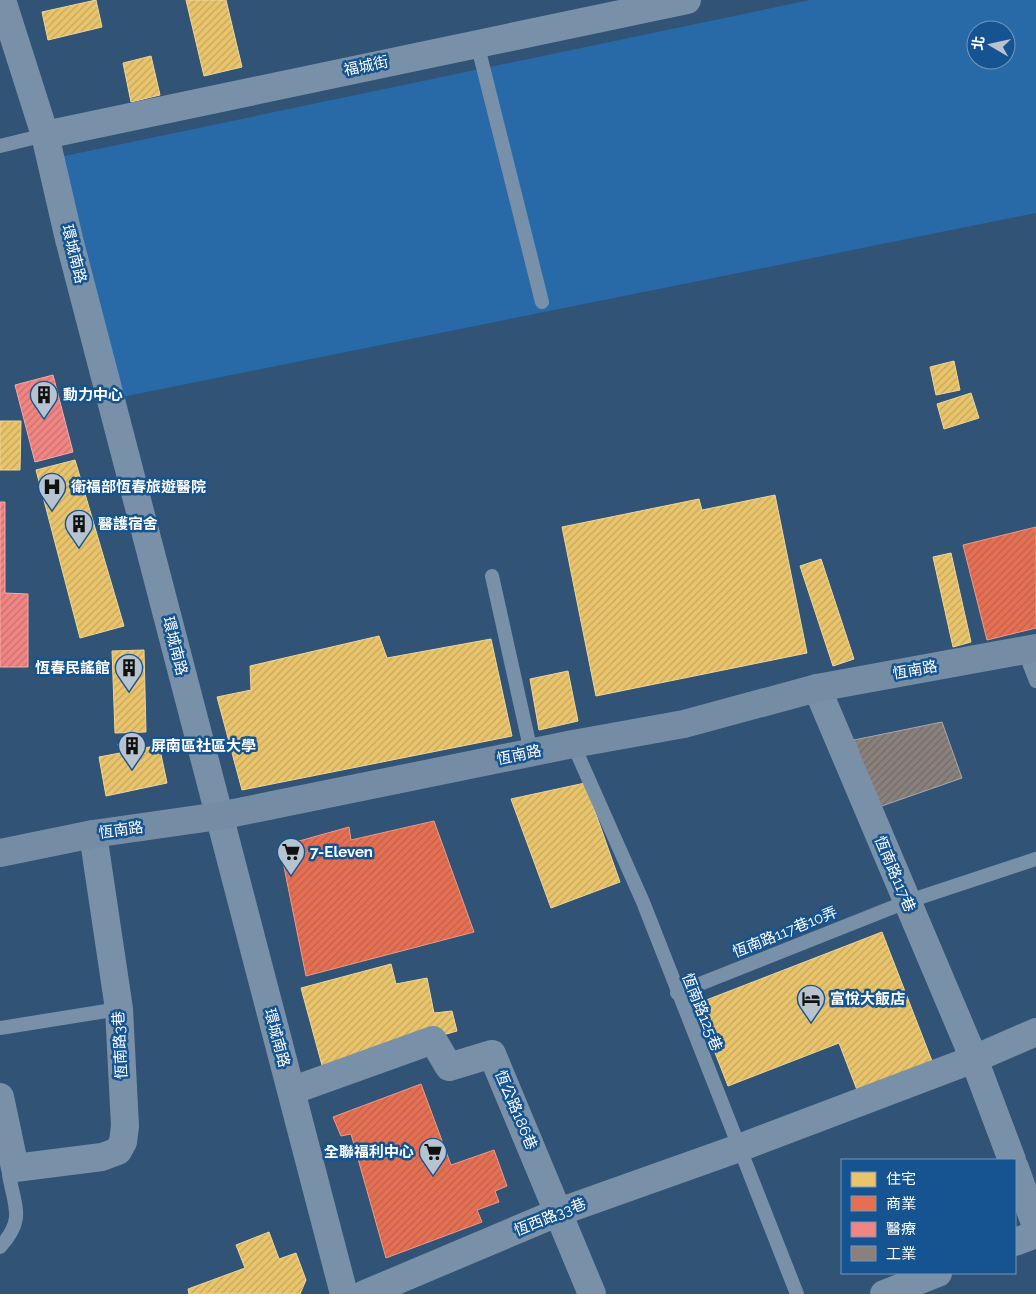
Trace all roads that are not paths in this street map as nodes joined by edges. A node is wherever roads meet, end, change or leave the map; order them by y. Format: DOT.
graph roads {
  1 [pos="2,0"];
  2 [pos="687,0"];
  3 [pos="477,42"];
  4 [pos="45,135"];
  5 [pos="0,146"];
  6 [pos="542,302"];
  7 [pos="492,576"];
  8 [pos="1030,649"];
  9 [pos="1036,681"];
  10 [pos="817,688"];
  11 [pos="574,744"];
  12 [pos="531,752"];
  13 [pos="219,816"];
  14 [pos="93,834"];
  15 [pos="0,852"];
  16 [pos="1036,858"];
  17 [pos="906,902"];
  18 [pos="677,993"];
  19 [pos="118,1009"];
  20 [pos="0,1028"];
  21 [pos="1036,1032"];
  22 [pos="974,1059"];
  23 [pos="291,1091"];
  24 [pos="0,1097"];
  25 [pos="739,1148"];
  26 [pos="1012,1159"];
  27 [pos="14,1168"];
  28 [pos="1016,1171"];
  29 [pos="559,1212"];
  30 [pos="1036,1226"];
  31 [pos="1036,1234"];
  32 [pos="1016,1242"];
  33 [pos="0,1246"];
  34 [pos="935,1274"];
  35 [pos="344,1294"];
  36 [pos="365,1294"];
  37 [pos="592,1294"];
  38 [pos="797,1294"];
  39 [pos="884,1294"];
  1 -- 4 [label="street, 環城南路"];
  2 -- 3 [label="street, 福城街"];
  3 -- 4 [label="street, 福城街"];
  3 -- 6 [label="lane"];
  4 -- 5 [label="lane"];
  4 -- 13 [label="street, 環城南路"];
  7 -- 12 [label="lane"];
  8 -- 9 [label="lane"];
  8 -- 10 [label="street, 恆南路"];
  10 -- 11 [label="street, 恆南路"];
  10 -- 17 [label="street, 恆南路117巷"];
  11 -- 12 [label="street, 恆南路"];
  11 -- 18 [label="lane, 恆南路125巷"];
  12 -- 13 [label="street, 恆南路"];
  13 -- 14 [label="street, 恆南路"];
  13 -- 23 [label="street, 環城南路"];
  14 -- 15 [label="street, 恆南路"];
  14 -- 19 [label="street, 恆南路3巷"];
  16 -- 17 [label="lane, 恆南路117巷10弄"];
  17 -- 18 [label="lane, 恆南路117巷10弄"];
  17 -- 22 [label="street, 恆南路117巷"];
  18 -- 25 [label="lane, 恆南路125巷"];
  19 -- 20 [label="lane"];
  19 -- 27 [label="street, 恆南路3巷"];
  21 -- 22 [label="street"];
  22 -- 25 [label="street"];
  22 -- 26 [label="street, 恆南路117巷"];
  23 -- 29 [label="street, 恆公路186巷"];
  23 -- 35 [label="street, 環城南路"];
  24 -- 27 [label="street"];
  25 -- 29 [label="street, 恆西路33巷"];
  25 -- 38 [label="lane, 恆南路125巷"];
  27 -- 33 [label="lane"];
  28 -- 30 [label="street"];
  29 -- 36 [label="street, 恆西路33巷"];
  29 -- 37 [label="street, 恆公路186巷"];
  31 -- 32 [label="street"];
  34 -- 39 [label="street"];
}
